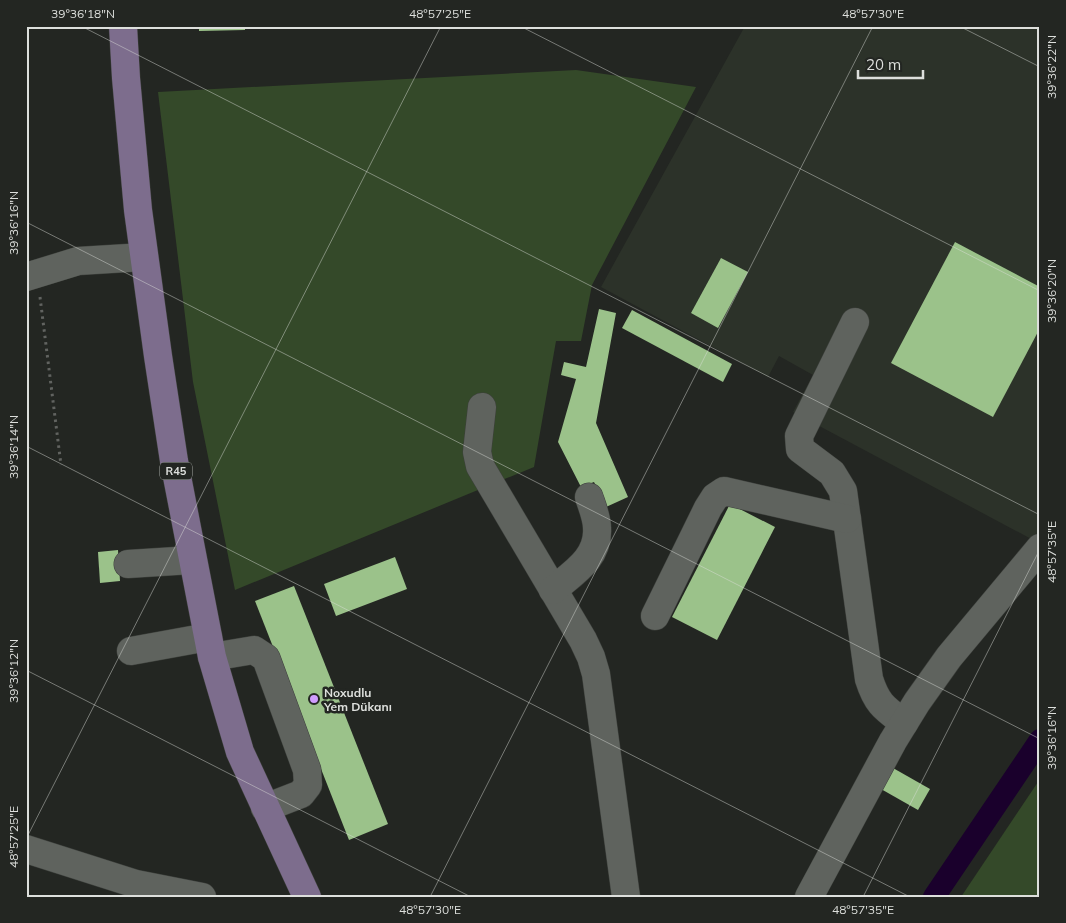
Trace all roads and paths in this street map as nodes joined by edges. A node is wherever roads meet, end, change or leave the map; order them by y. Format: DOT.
graph roads {
  1 [pos="123,26"];
  2 [pos="144,257"];
  3 [pos="31,276"];
  4 [pos="855,322"];
  5 [pos="482,407"];
  6 [pos="62,465"];
  7 [pos="589,497"];
  8 [pos="847,519"];
  9 [pos="1040,548"];
  10 [pos="192,560"];
  11 [pos="128,564"];
  12 [pos="553,590"];
  13 [pos="655,616"];
  14 [pos="210,647"];
  15 [pos="131,651"];
  16 [pos="904,724"];
  17 [pos="265,808"];
  18 [pos="26,849"];
  19 [pos="303,896"];
  20 [pos="202,897"];
  21 [pos="626,897"];
  22 [pos="809,897"];
  1 -- 2 [label="main road, R45"];
  2 -- 3 [label="street"];
  2 -- 10 [label="main road, R45"];
  3 -- 6 [label="path"];
  4 -- 8 [label="street"];
  5 -- 12 [label="street"];
  7 -- 12 [label="street"];
  8 -- 13 [label="street"];
  8 -- 16 [label="street"];
  9 -- 16 [label="street"];
  10 -- 11 [label="street"];
  10 -- 14 [label="main road, R45"];
  12 -- 21 [label="street"];
  14 -- 15 [label="street"];
  14 -- 17 [label="main road, R45"];
  14 -- 17 [label="street"];
  16 -- 22 [label="street"];
  17 -- 19 [label="main road, R45"];
  18 -- 20 [label="street"];
}
